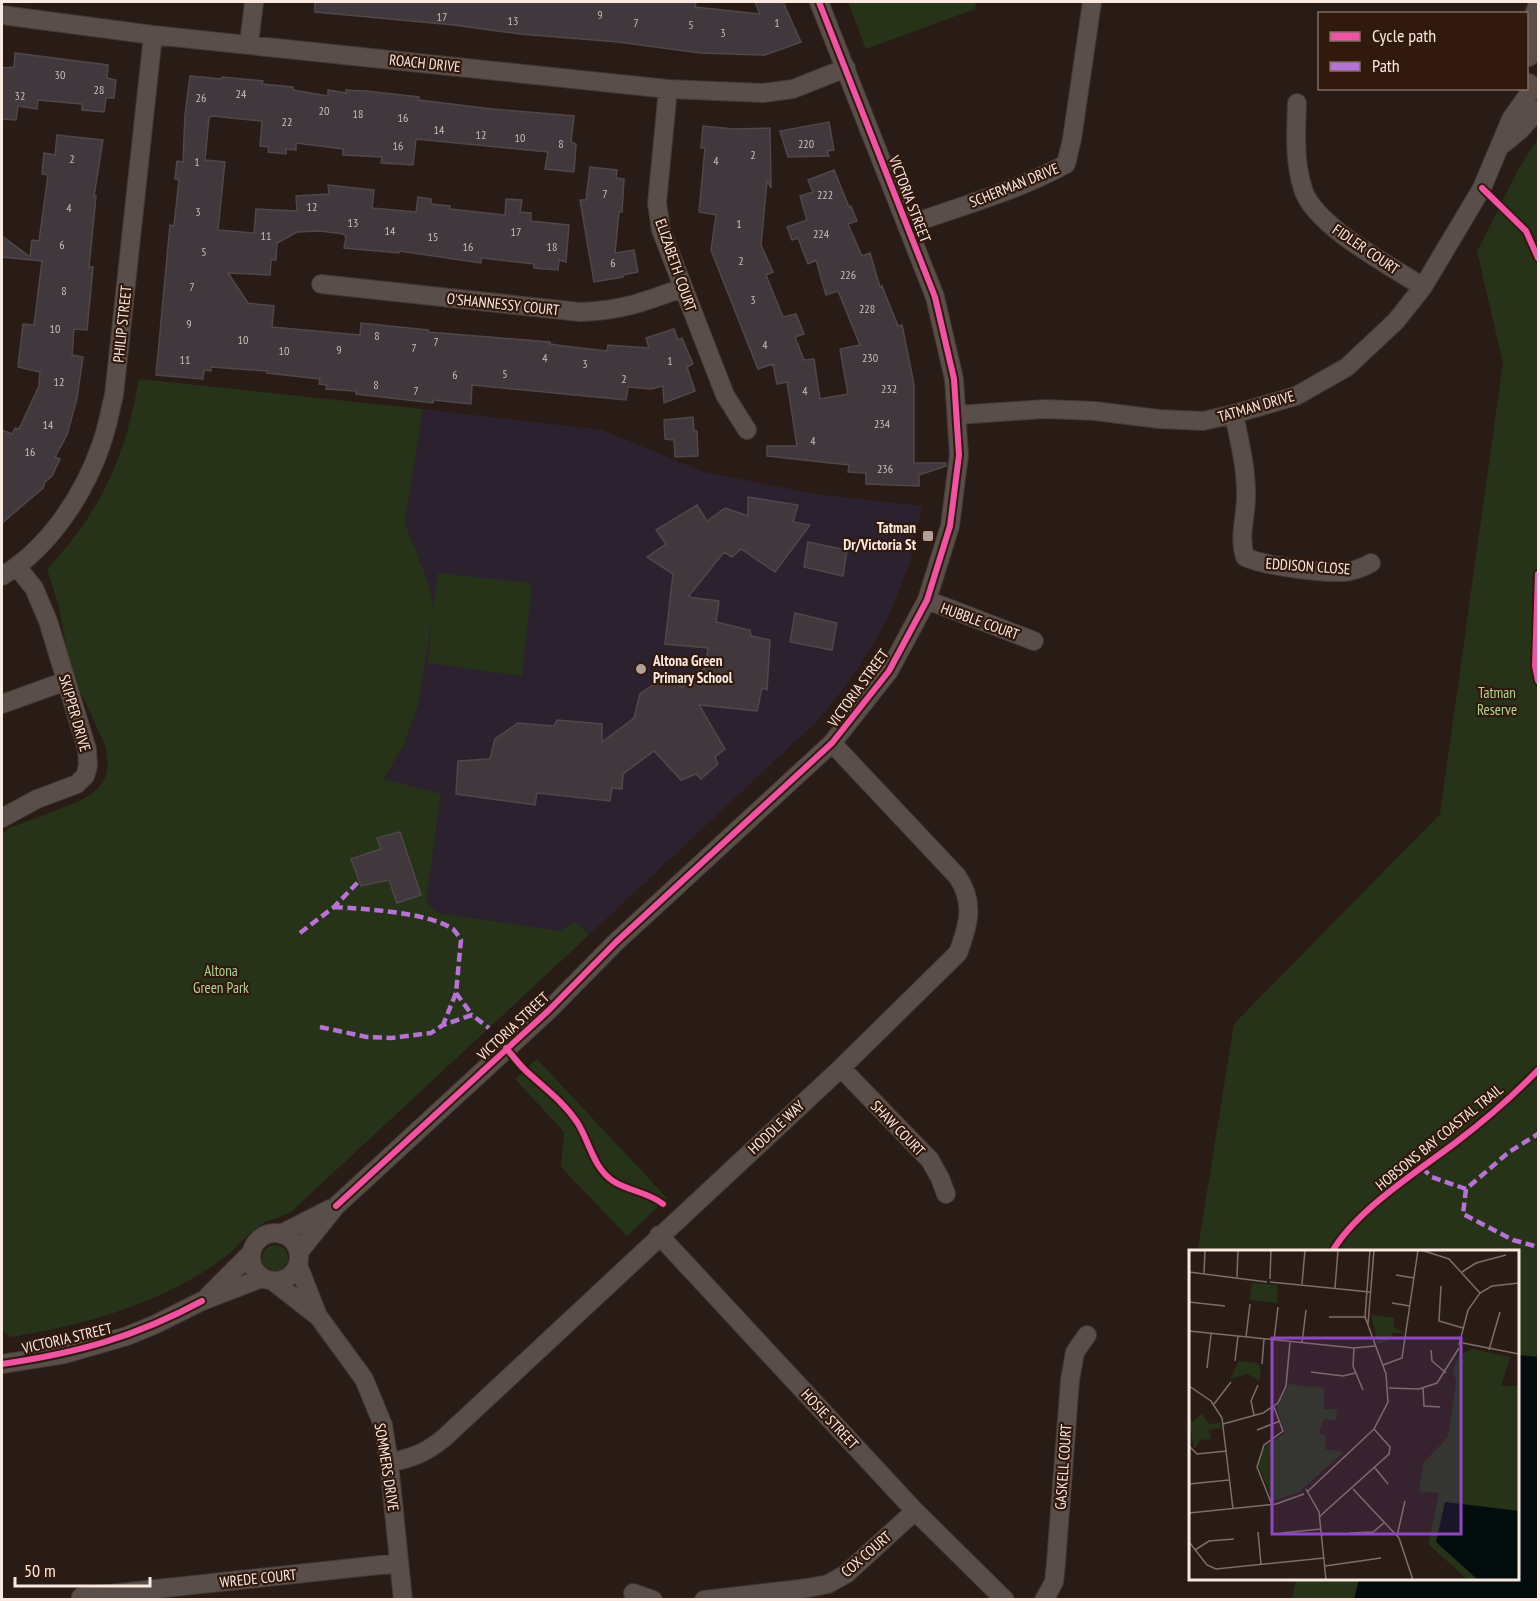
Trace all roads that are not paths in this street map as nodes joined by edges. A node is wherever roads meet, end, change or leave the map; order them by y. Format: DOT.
graph roads {
  1 [pos="254,2"];
  2 [pos="819,2"];
  3 [pos="1092,2"];
  4 [pos="1539,4"];
  5 [pos="22,9"];
  6 [pos="2,15"];
  7 [pos="153,35"];
  8 [pos="249,44"];
  9 [pos="1531,57"];
  10 [pos="846,68"];
  11 [pos="1531,84"];
  12 [pos="668,89"];
  13 [pos="1297,103"];
  14 [pos="1539,110"];
  15 [pos="1502,145"];
  16 [pos="908,225"];
  17 [pos="321,284"];
  18 [pos="1423,287"];
  19 [pos="682,288"];
  20 [pos="1234,414"];
  21 [pos="957,415"];
  22 [pos="747,430"];
  23 [pos="1371,563"];
  24 [pos="9,572"];
  25 [pos="927,600"];
  26 [pos="1034,640"];
  27 [pos="66,681"];
  28 [pos="2,704"];
  29 [pos="832,743"];
  30 [pos="2,818"];
  31 [pos="841,1068"];
  32 [pos="946,1194"];
  33 [pos="336,1206"];
  34 [pos="281,1234"];
  35 [pos="659,1235"];
  36 [pos="251,1253"];
  37 [pos="299,1258"];
  38 [pos="268,1280"];
  39 [pos="202,1301"];
  40 [pos="318,1316"];
  41 [pos="1087,1335"];
  42 [pos="2,1364"];
  43 [pos="389,1463"];
  44 [pos="915,1511"];
  45 [pos="399,1563"];
  46 [pos="633,1593"];
  47 [pos="81,1596"];
  48 [pos="403,1599"];
  49 [pos="653,1599"];
  50 [pos="704,1599"];
  51 [pos="1005,1599"];
  52 [pos="1044,1599"];
  1 -- 8 [label="street"];
  2 -- 10 [label="street, VICTORIA STREET"];
  3 -- 16 [label="street, SCHERMAN DRIVE"];
  4 -- 9 [label="street"];
  5 -- 6 [label="street, ROACH DRIVE"];
  5 -- 7 [label="street, ROACH DRIVE"];
  7 -- 8 [label="street, ROACH DRIVE"];
  7 -- 24 [label="street, PHILIP STREET"];
  8 -- 12 [label="street, ROACH DRIVE"];
  10 -- 12 [label="street, ROACH DRIVE"];
  10 -- 16 [label="street, VICTORIA STREET"];
  11 -- 15 [label="street, TATMAN DRIVE"];
  12 -- 19 [label="street, ELIZABETH COURT"];
  13 -- 18 [label="street, FIDLER COURT"];
  14 -- 15 [label="street, TATMAN DRIVE"];
  15 -- 18 [label="street, TATMAN DRIVE"];
  16 -- 21 [label="street, VICTORIA STREET"];
  17 -- 19 [label="street, O'SHANNESSY COURT"];
  18 -- 20 [label="street, TATMAN DRIVE"];
  19 -- 22 [label="street, ELIZABETH COURT"];
  20 -- 21 [label="street, TATMAN DRIVE"];
  20 -- 23 [label="street, EDDISON CLOSE"];
  21 -- 25 [label="street, VICTORIA STREET"];
  24 -- 27 [label="street, SKIPPER DRIVE"];
  25 -- 26 [label="street, HUBBLE COURT"];
  25 -- 29 [label="street, VICTORIA STREET"];
  27 -- 28 [label="street"];
  27 -- 30 [label="street, SKIPPER DRIVE"];
  29 -- 31 [label="street, HODDLE WAY"];
  29 -- 33 [label="street, VICTORIA STREET"];
  31 -- 32 [label="street, SHAW COURT"];
  31 -- 35 [label="street, HODDLE WAY"];
  33 -- 34 [label="street, VICTORIA STREET"];
  33 -- 37 [label="street, VICTORIA STREET"];
  34 -- 36 [label="street"];
  34 -- 37 [label="street"];
  35 -- 43 [label="street, HODDLE WAY"];
  35 -- 44 [label="street, HOSIE STREET"];
  36 -- 38 [label="street"];
  36 -- 39 [label="street, VICTORIA STREET"];
  37 -- 38 [label="street"];
  37 -- 40 [label="street, SOMMERS DRIVE"];
  38 -- 39 [label="street, VICTORIA STREET"];
  38 -- 40 [label="street, SOMMERS DRIVE"];
  39 -- 42 [label="street, VICTORIA STREET"];
  40 -- 43 [label="street, SOMMERS DRIVE"];
  41 -- 52 [label="street, GASKELL COURT"];
  43 -- 45 [label="street, SOMMERS DRIVE"];
  44 -- 50 [label="street, COX COURT"];
  44 -- 51 [label="street, HOSIE STREET"];
  45 -- 47 [label="street, WREDE COURT"];
  45 -- 48 [label="street, SOMMERS DRIVE"];
  46 -- 49 [label="street"];
}
